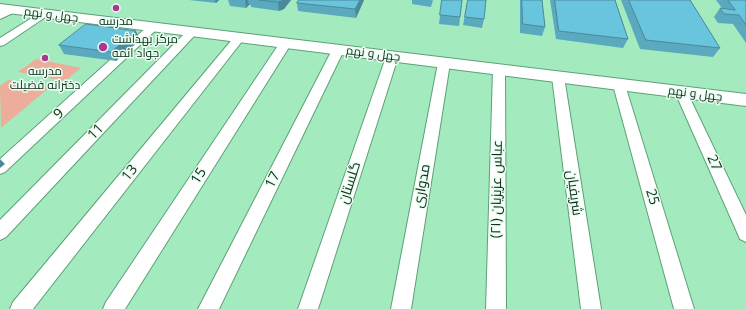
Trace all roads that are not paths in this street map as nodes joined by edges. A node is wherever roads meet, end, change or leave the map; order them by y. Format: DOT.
graph roads {
  1 [pos="3,9"];
  2 [pos="43,14"];
  3 [pos="153,27"];
  4 [pos="192,32"];
  5 [pos="239,38"];
  6 [pos="0,42"];
  7 [pos="285,44"];
  8 [pos="338,50"];
  9 [pos="392,57"];
  10 [pos="444,63"];
  11 [pos="499,70"];
  12 [pos="558,77"];
  13 [pos="619,85"];
  14 [pos="746,88"];
  15 [pos="682,92"];
  16 [pos="746,100"];
  17 [pos="2,163"];
  18 [pos="0,232"];
  19 [pos="746,234"];
  20 [pos="20,309"];
  21 [pos="113,309"];
  22 [pos="208,309"];
  23 [pos="308,309"];
  24 [pos="401,309"];
  25 [pos="496,309"];
  26 [pos="590,309"];
  27 [pos="684,309"];
  1 -- 2 [label="street, چهل و نهم"];
  1 -- 14 [label="street, چهل و نهم"];
  2 -- 3 [label="street, چهل و نهم"];
  2 -- 6 [label="street"];
  3 -- 4 [label="street, چهل و نهم"];
  3 -- 17 [label="street, 9"];
  4 -- 5 [label="street, چهل و نهم"];
  4 -- 18 [label="street, 11"];
  5 -- 7 [label="street, چهل و نهم"];
  5 -- 20 [label="street, 13"];
  7 -- 8 [label="street, چهل و نهم"];
  7 -- 21 [label="street, 15"];
  8 -- 9 [label="street, چهل و نهم"];
  8 -- 22 [label="street, 17"];
  9 -- 10 [label="street, چهل و نهم"];
  9 -- 23 [label="street, گلستان"];
  10 -- 11 [label="street, چهل و نهم"];
  10 -- 24 [label="street, مدواری"];
  11 -- 12 [label="street, چهل و نهم"];
  11 -- 25 [label="street, عباس عزیزیان (۲۱)"];
  12 -- 13 [label="street, چهل و نهم"];
  12 -- 26 [label="street, شریفیان"];
  13 -- 15 [label="street, چهل و نهم"];
  13 -- 27 [label="street, 25"];
  15 -- 16 [label="street, چهل و نهم"];
  15 -- 19 [label="street, 27"];
}
